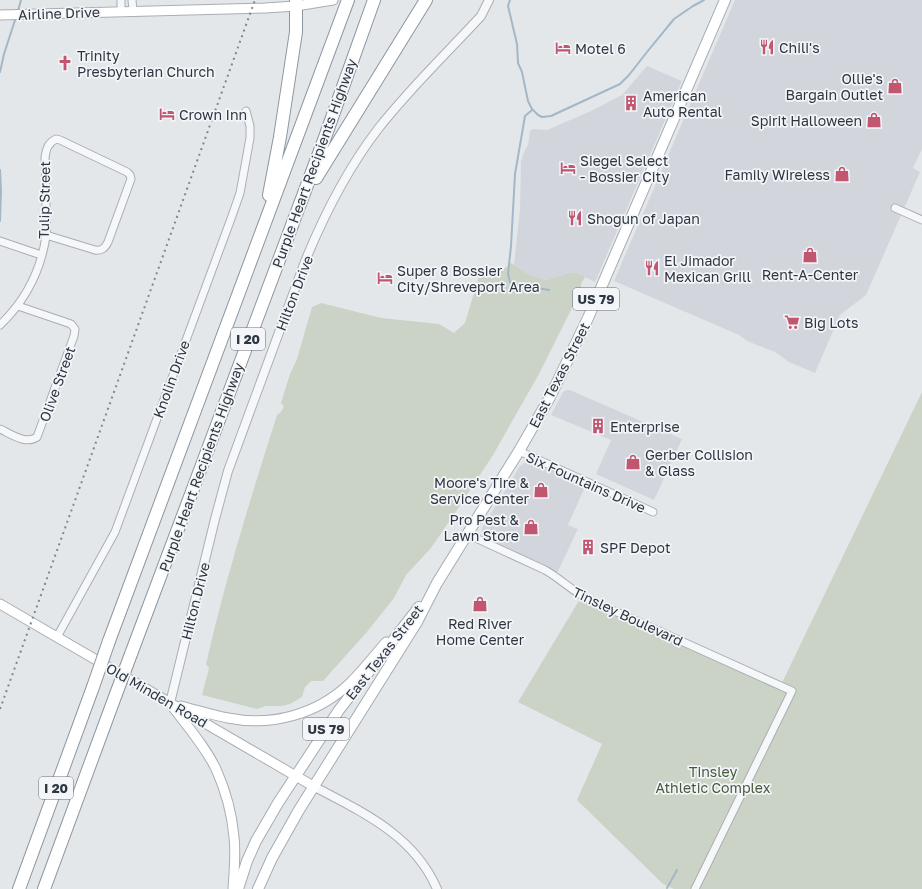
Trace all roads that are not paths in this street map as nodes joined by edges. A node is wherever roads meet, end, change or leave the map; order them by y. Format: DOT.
graph roads {
  1 [pos="121,0"];
  2 [pos="132,0"];
  3 [pos="333,0"];
  4 [pos="348,0"];
  5 [pos="374,0"];
  6 [pos="426,0"];
  7 [pos="490,0"];
  8 [pos="725,0"];
  9 [pos="296,3"];
  10 [pos="121,11"];
  11 [pos="133,11"];
  12 [pos="4,15"];
  13 [pos="246,111"];
  14 [pos="896,208"];
  15 [pos="922,220"];
  16 [pos="288,233"];
  17 [pos="46,235"];
  18 [pos="1,241"];
  19 [pos="41,255"];
  20 [pos="246,274"];
  21 [pos="18,306"];
  22 [pos="0,325"];
  23 [pos="0,429"];
  24 [pos="519,451"];
  25 [pos="653,512"];
  26 [pos="467,534"];
  27 [pos="437,583"];
  28 [pos="0,604"];
  29 [pos="416,611"];
  30 [pos="57,637"];
  31 [pos="170,703"];
  32 [pos="296,776"];
  33 [pos="314,786"];
  34 [pos="19,889"];
  35 [pos="44,889"];
  36 [pos="233,889"];
  37 [pos="238,889"];
  38 [pos="258,889"];
  39 [pos="437,889"];
  40 [pos="695,889"];
  1 -- 10 [label="street"];
  2 -- 11 [label="street"];
  3 -- 9 [label="main road, Airline Drive"];
  4 -- 20 [label="highway, Purple Heart Recipients Highway / I 20"];
  5 -- 16 [label="highway, Purple Heart Recipients Highway / I 20"];
  6 -- 16 [label="highway"];
  7 -- 31 [label="street, Hilton Drive"];
  8 -- 24 [label="main road, East Texas Street / US 79"];
  9 -- 11 [label="main road, Airline Drive"];
  9 -- 20 [label="highway"];
  10 -- 11 [label="main road, Airline Drive"];
  10 -- 12 [label="main road, Airline Drive"];
  13 -- 30 [label="street, Knolin Drive"];
  14 -- 15 [label="street"];
  16 -- 35 [label="highway, Purple Heart Recipients Highway / I 20, bridge"];
  17 -- 17 [label="street, Tulip Street"];
  17 -- 19 [label="street, Tulip Street"];
  18 -- 19 [label="street"];
  19 -- 21 [label="street, Tulip Street"];
  20 -- 34 [label="highway, Purple Heart Recipients Highway / I 20, bridge"];
  21 -- 22 [label="street, Tulip Street"];
  21 -- 23 [label="street, Olive Street"];
  24 -- 25 [label="street, Six Fountains Drive"];
  24 -- 26 [label="main road, East Texas Street / US 79"];
  26 -- 27 [label="main road, East Texas Street / US 79"];
  26 -- 40 [label="street, Tinsley Boulevard"];
  27 -- 29 [label="main road, East Texas Street / US 79"];
  27 -- 33 [label="main road, East Texas Street / US 79"];
  28 -- 30 [label="main road, Old Minden Road"];
  29 -- 31 [label="main road"];
  29 -- 32 [label="main road, East Texas Street / US 79"];
  30 -- 31 [label="main road, Old Minden Road"];
  31 -- 32 [label="main road, Old Minden Road"];
  31 -- 36 [label="main road"];
  32 -- 33 [label="main road, Old Minden Road"];
  32 -- 37 [label="main road, East Texas Street / US 79"];
  33 -- 38 [label="main road, East Texas Street / US 79"];
  33 -- 39 [label="street"];
}
